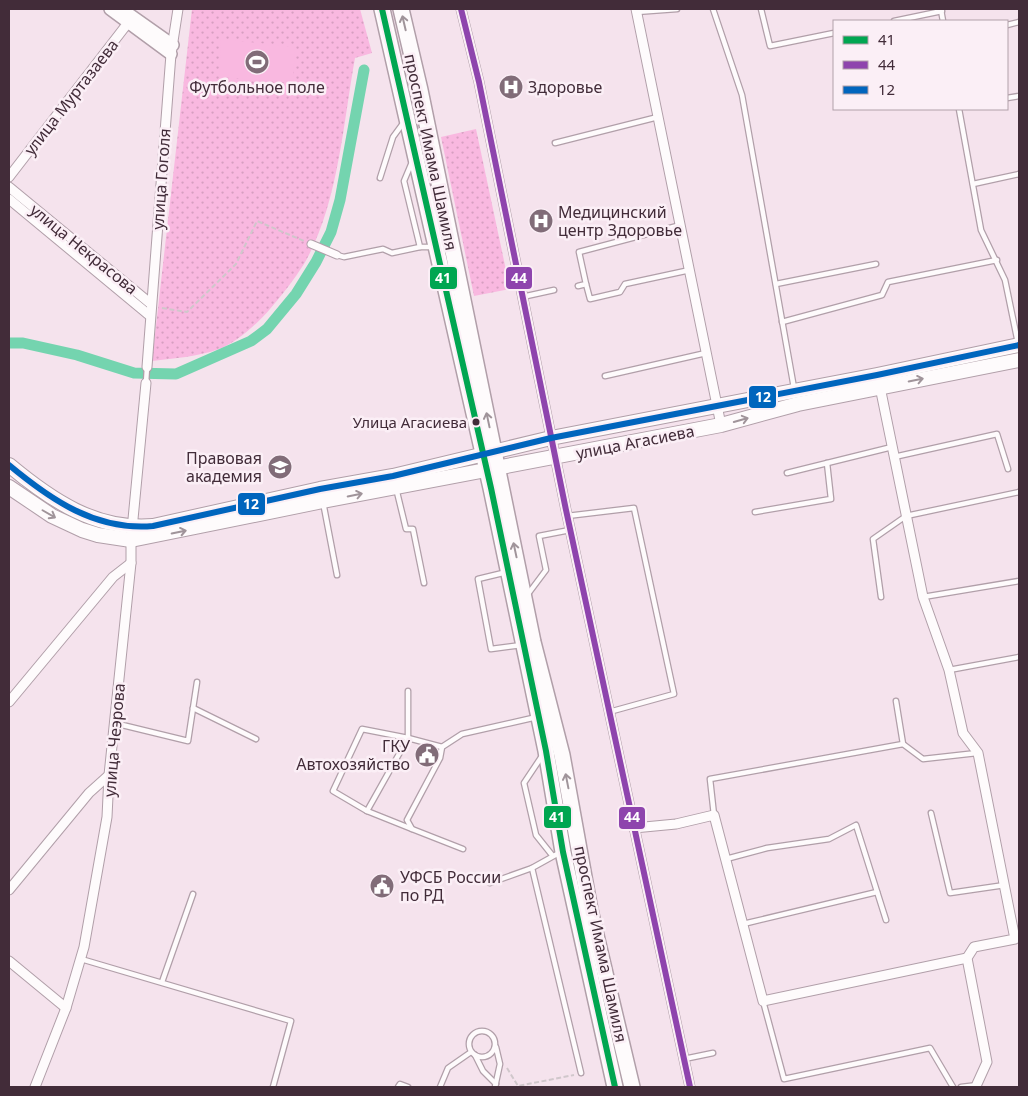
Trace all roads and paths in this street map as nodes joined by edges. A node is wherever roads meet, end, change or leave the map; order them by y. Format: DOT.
graph roads {
  1 [pos="110,9"];
  2 [pos="122,9"];
  3 [pos="178,9"];
  4 [pos="382,9"];
  5 [pos="401,9"];
  6 [pos="462,9"];
  7 [pos="677,9"];
  8 [pos="713,9"];
  9 [pos="761,9"];
  10 [pos="636,10"];
  11 [pos="941,10"];
  12 [pos="130,20"];
  13 [pos="898,20"];
  14 [pos="833,33"];
  15 [pos="172,50"];
  16 [pos="959,110"];
  17 [pos="658,117"];
  18 [pos="407,118"];
  19 [pos="555,142"];
  20 [pos="415,154"];
  21 [pos="1019,174"];
  22 [pos="9,177"];
  23 [pos="380,178"];
  24 [pos="973,184"];
  25 [pos="9,187"];
  26 [pos="9,199"];
  27 [pos="681,226"];
  28 [pos="311,244"];
  29 [pos="420,247"];
  30 [pos="436,248"];
  31 [pos="337,255"];
  32 [pos="997,260"];
  33 [pos="876,264"];
  34 [pos="690,270"];
  35 [pos="586,284"];
  36 [pos="776,284"];
  37 [pos="578,286"];
  38 [pos="554,290"];
  39 [pos="522,297"];
  40 [pos="150,309"];
  41 [pos="782,322"];
  42 [pos="1019,346"];
  43 [pos="707,353"];
  44 [pos="1019,360"];
  45 [pos="147,367"];
  46 [pos="605,376"];
  47 [pos="878,381"];
  48 [pos="146,383"];
  49 [pos="797,397"];
  50 [pos="719,406"];
  51 [pos="721,425"];
  52 [pos="551,438"];
  53 [pos="892,447"];
  54 [pos="489,453"];
  55 [pos="894,457"];
  56 [pos="556,458"];
  57 [pos="827,463"];
  58 [pos="9,465"];
  59 [pos="493,469"];
  60 [pos="1008,469"];
  61 [pos="787,473"];
  62 [pos="21,475"];
  63 [pos="396,487"];
  64 [pos="9,488"];
  65 [pos="1019,492"];
  66 [pos="321,495"];
  67 [pos="755,512"];
  68 [pos="567,516"];
  69 [pos="906,516"];
  70 [pos="570,530"];
  71 [pos="132,534"];
  72 [pos="131,563"];
  73 [pos="508,572"];
  74 [pos="337,575"];
  75 [pos="1019,581"];
  76 [pos="424,583"];
  77 [pos="881,597"];
  78 [pos="923,597"];
  79 [pos="526,598"];
  80 [pos="523,645"];
  81 [pos="1019,657"];
  82 [pos="949,670"];
  83 [pos="197,682"];
  84 [pos="408,691"];
  85 [pos="896,701"];
  86 [pos="9,702"];
  87 [pos="193,708"];
  88 [pos="609,712"];
  89 [pos="539,716"];
  90 [pos="114,723"];
  91 [pos="408,738"];
  92 [pos="256,739"];
  93 [pos="903,744"];
  94 [pos="442,747"];
  95 [pos="546,751"];
  96 [pos="978,753"];
  97 [pos="109,775"];
  98 [pos="367,811"];
  99 [pos="931,812"];
  100 [pos="714,815"];
  101 [pos="634,828"];
  102 [pos="412,829"];
  103 [pos="462,848"];
  104 [pos="558,854"];
  105 [pos="726,859"];
  106 [pos="532,868"];
  107 [pos="490,884"];
  108 [pos="1005,885"];
  109 [pos="9,890"];
  110 [pos="877,892"];
  111 [pos="193,894"];
  112 [pos="886,920"];
  113 [pos="743,924"];
  114 [pos="968,958"];
  115 [pos="81,959"];
  116 [pos="9,960"];
  117 [pos="162,982"];
  118 [pos="763,1001"];
  119 [pos="66,1008"];
  120 [pos="496,1045"];
  121 [pos="473,1053"];
  122 [pos="713,1053"];
  123 [pos="684,1059"];
  124 [pos="505,1064"];
  125 [pos="581,1073"];
  126 [pos="495,1085"];
  127 [pos="978,1086"];
  128 [pos="35,1087"];
  129 [pos="272,1087"];
  130 [pos="398,1087"];
  131 [pos="408,1087"];
  132 [pos="440,1087"];
  133 [pos="615,1087"];
  134 [pos="632,1087"];
  135 [pos="690,1087"];
  136 [pos="953,1087"];
  137 [pos="960,1087"];
  1 -- 12 [label="street"];
  2 -- 12 [label="street"];
  3 -- 15 [label="street, улица Гоголя"];
  4 -- 18 [label="main road, проспект Имама Шамиля"];
  54 -- 5 [label="main road, проспект Имама Шамиля, one-way"];
  6 -- 39 [label="street"];
  7 -- 10 [label="lane"];
  8 -- 36 [label="lane"];
  9 -- 14 [label="lane"];
  10 -- 17 [label="street"];
  11 -- 13 [label="lane"];
  12 -- 15 [label="street"];
  12 -- 22 [label="street, улица Муртазаева"];
  15 -- 40 [label="street, улица Гоголя"];
  16 -- 24 [label="lane"];
  17 -- 19 [label="lane"];
  17 -- 27 [label="street"];
  18 -- 20 [label="main road, проспект Имама Шамиля"];
  18 -- 23 [label="lane"];
  20 -- 29 [label="lane"];
  20 -- 30 [label="main road, проспект Имама Шамиля"];
  21 -- 24 [label="lane"];
  24 -- 32 [label="lane"];
  25 -- 40 [label="street, улица Некрасова"];
  26 -- 40 [label="street, улица Некрасова"];
  27 -- 34 [label="street"];
  27 -- 35 [label="lane"];
  28 -- 31 [label="street"];
  28 -- 40 [label="path"];
  29 -- 30 [label="lane"];
  29 -- 31 [label="lane"];
  30 -- 54 [label="main road, проспект Имама Шамиля"];
  32 -- 41 [label="lane"];
  32 -- 42 [label="lane"];
  33 -- 36 [label="lane"];
  34 -- 35 [label="lane"];
  34 -- 43 [label="street"];
  35 -- 37 [label="lane"];
  36 -- 41 [label="lane"];
  38 -- 39 [label="lane"];
  39 -- 52 [label="street"];
  40 -- 45 [label="street"];
  41 -- 49 [label="lane"];
  42 -- 47 [label="main road, улица Агасиева"];
  43 -- 46 [label="lane"];
  43 -- 50 [label="street"];
  47 -- 44 [label="main road, улица Агасиева, one-way"];
  45 -- 48 [label="lane"];
  47 -- 49 [label="main road, улица Агасиева"];
  47 -- 53 [label="street"];
  48 -- 71 [label="street, улица Чеэрова"];
  49 -- 50 [label="main road, улица Агасиева"];
  51 -- 49 [label="main road, улица Агасиева, one-way"];
  50 -- 51 [label="street"];
  50 -- 52 [label="main road, улица Агасиева"];
  51 -- 56 [label="main road, улица Агасиева"];
  52 -- 54 [label="main road, улица Агасиева"];
  52 -- 56 [label="street"];
  53 -- 55 [label="street"];
  53 -- 57 [label="lane"];
  54 -- 59 [label="main road, проспект Имама Шамиля"];
  54 -- 66 [label="main road, улица Агасиева"];
  55 -- 60 [label="lane"];
  55 -- 69 [label="street"];
  56 -- 59 [label="main road, улица Агасиева"];
  56 -- 68 [label="street"];
  57 -- 61 [label="lane"];
  57 -- 67 [label="lane"];
  58 -- 62 [label="main road"];
  59 -- 63 [label="main road, улица Агасиева"];
  59 -- 73 [label="main road, проспект Имама Шамиля"];
  79 -- 59 [label="main road, проспект Имама Шамиля, one-way"];
  62 -- 64 [label="street"];
  62 -- 71 [label="main road"];
  66 -- 63 [label="main road, улица Агасиева, one-way"];
  63 -- 76 [label="lane"];
  64 -- 71 [label="main road, one-way"];
  65 -- 69 [label="lane"];
  66 -- 71 [label="main road, улица Агасиева"];
  66 -- 74 [label="lane"];
  68 -- 70 [label="street"];
  68 -- 88 [label="lane"];
  69 -- 77 [label="lane"];
  69 -- 78 [label="street"];
  70 -- 79 [label="lane"];
  70 -- 88 [label="street"];
  71 -- 72 [label="street, улица Чеэрова"];
  72 -- 86 [label="street"];
  72 -- 90 [label="street, улица Чеэрова"];
  73 -- 80 [label="main road, проспект Имама Шамиля"];
  73 -- 80 [label="lane"];
  75 -- 78 [label="lane"];
  78 -- 82 [label="street"];
  134 -- 79 [label="main road, проспект Имама Шамиля, one-way"];
  80 -- 89 [label="main road, проспект Имама Шамиля"];
  81 -- 82 [label="lane"];
  82 -- 96 [label="street"];
  83 -- 87 [label="lane"];
  84 -- 91 [label="lane"];
  85 -- 93 [label="lane"];
  87 -- 90 [label="lane"];
  87 -- 92 [label="lane"];
  88 -- 101 [label="street"];
  89 -- 94 [label="lane"];
  89 -- 95 [label="main road, проспект Имама Шамиля"];
  90 -- 97 [label="street, улица Чеэрова"];
  91 -- 94 [label="lane"];
  91 -- 98 [label="lane"];
  91 -- 98 [label="lane"];
  93 -- 96 [label="lane"];
  93 -- 100 [label="lane"];
  94 -- 102 [label="lane"];
  95 -- 104 [label="main road, проспект Имама Шамиля"];
  95 -- 104 [label="lane"];
  96 -- 108 [label="street"];
  97 -- 109 [label="street"];
  97 -- 115 [label="street, улица Чеэрова"];
  98 -- 102 [label="lane"];
  99 -- 108 [label="lane"];
  100 -- 101 [label="street"];
  100 -- 105 [label="street"];
  101 -- 123 [label="street"];
  102 -- 103 [label="lane"];
  104 -- 106 [label="lane"];
  104 -- 133 [label="main road, проспект Имама Шамиля"];
  105 -- 110 [label="lane"];
  105 -- 113 [label="street"];
  106 -- 107 [label="lane"];
  106 -- 125 [label="lane"];
  108 -- 114 [label="street"];
  110 -- 112 [label="lane"];
  110 -- 113 [label="lane"];
  111 -- 117 [label="lane"];
  113 -- 118 [label="street"];
  114 -- 118 [label="street"];
  114 -- 127 [label="street"];
  115 -- 117 [label="lane"];
  115 -- 119 [label="street, улица Чеэрова"];
  116 -- 119 [label="street"];
  117 -- 129 [label="lane"];
  118 -- 136 [label="lane"];
  119 -- 128 [label="street, улица Чеэрова"];
  120 -- 121 [label="lane"];
  120 -- 121 [label="lane"];
  120 -- 126 [label="lane"];
  121 -- 126 [label="lane"];
  121 -- 132 [label="lane"];
  122 -- 123 [label="lane"];
  123 -- 135 [label="street"];
  124 -- 125 [label="path"];
  127 -- 137 [label="lane"];
  130 -- 131 [label="lane"];
}
